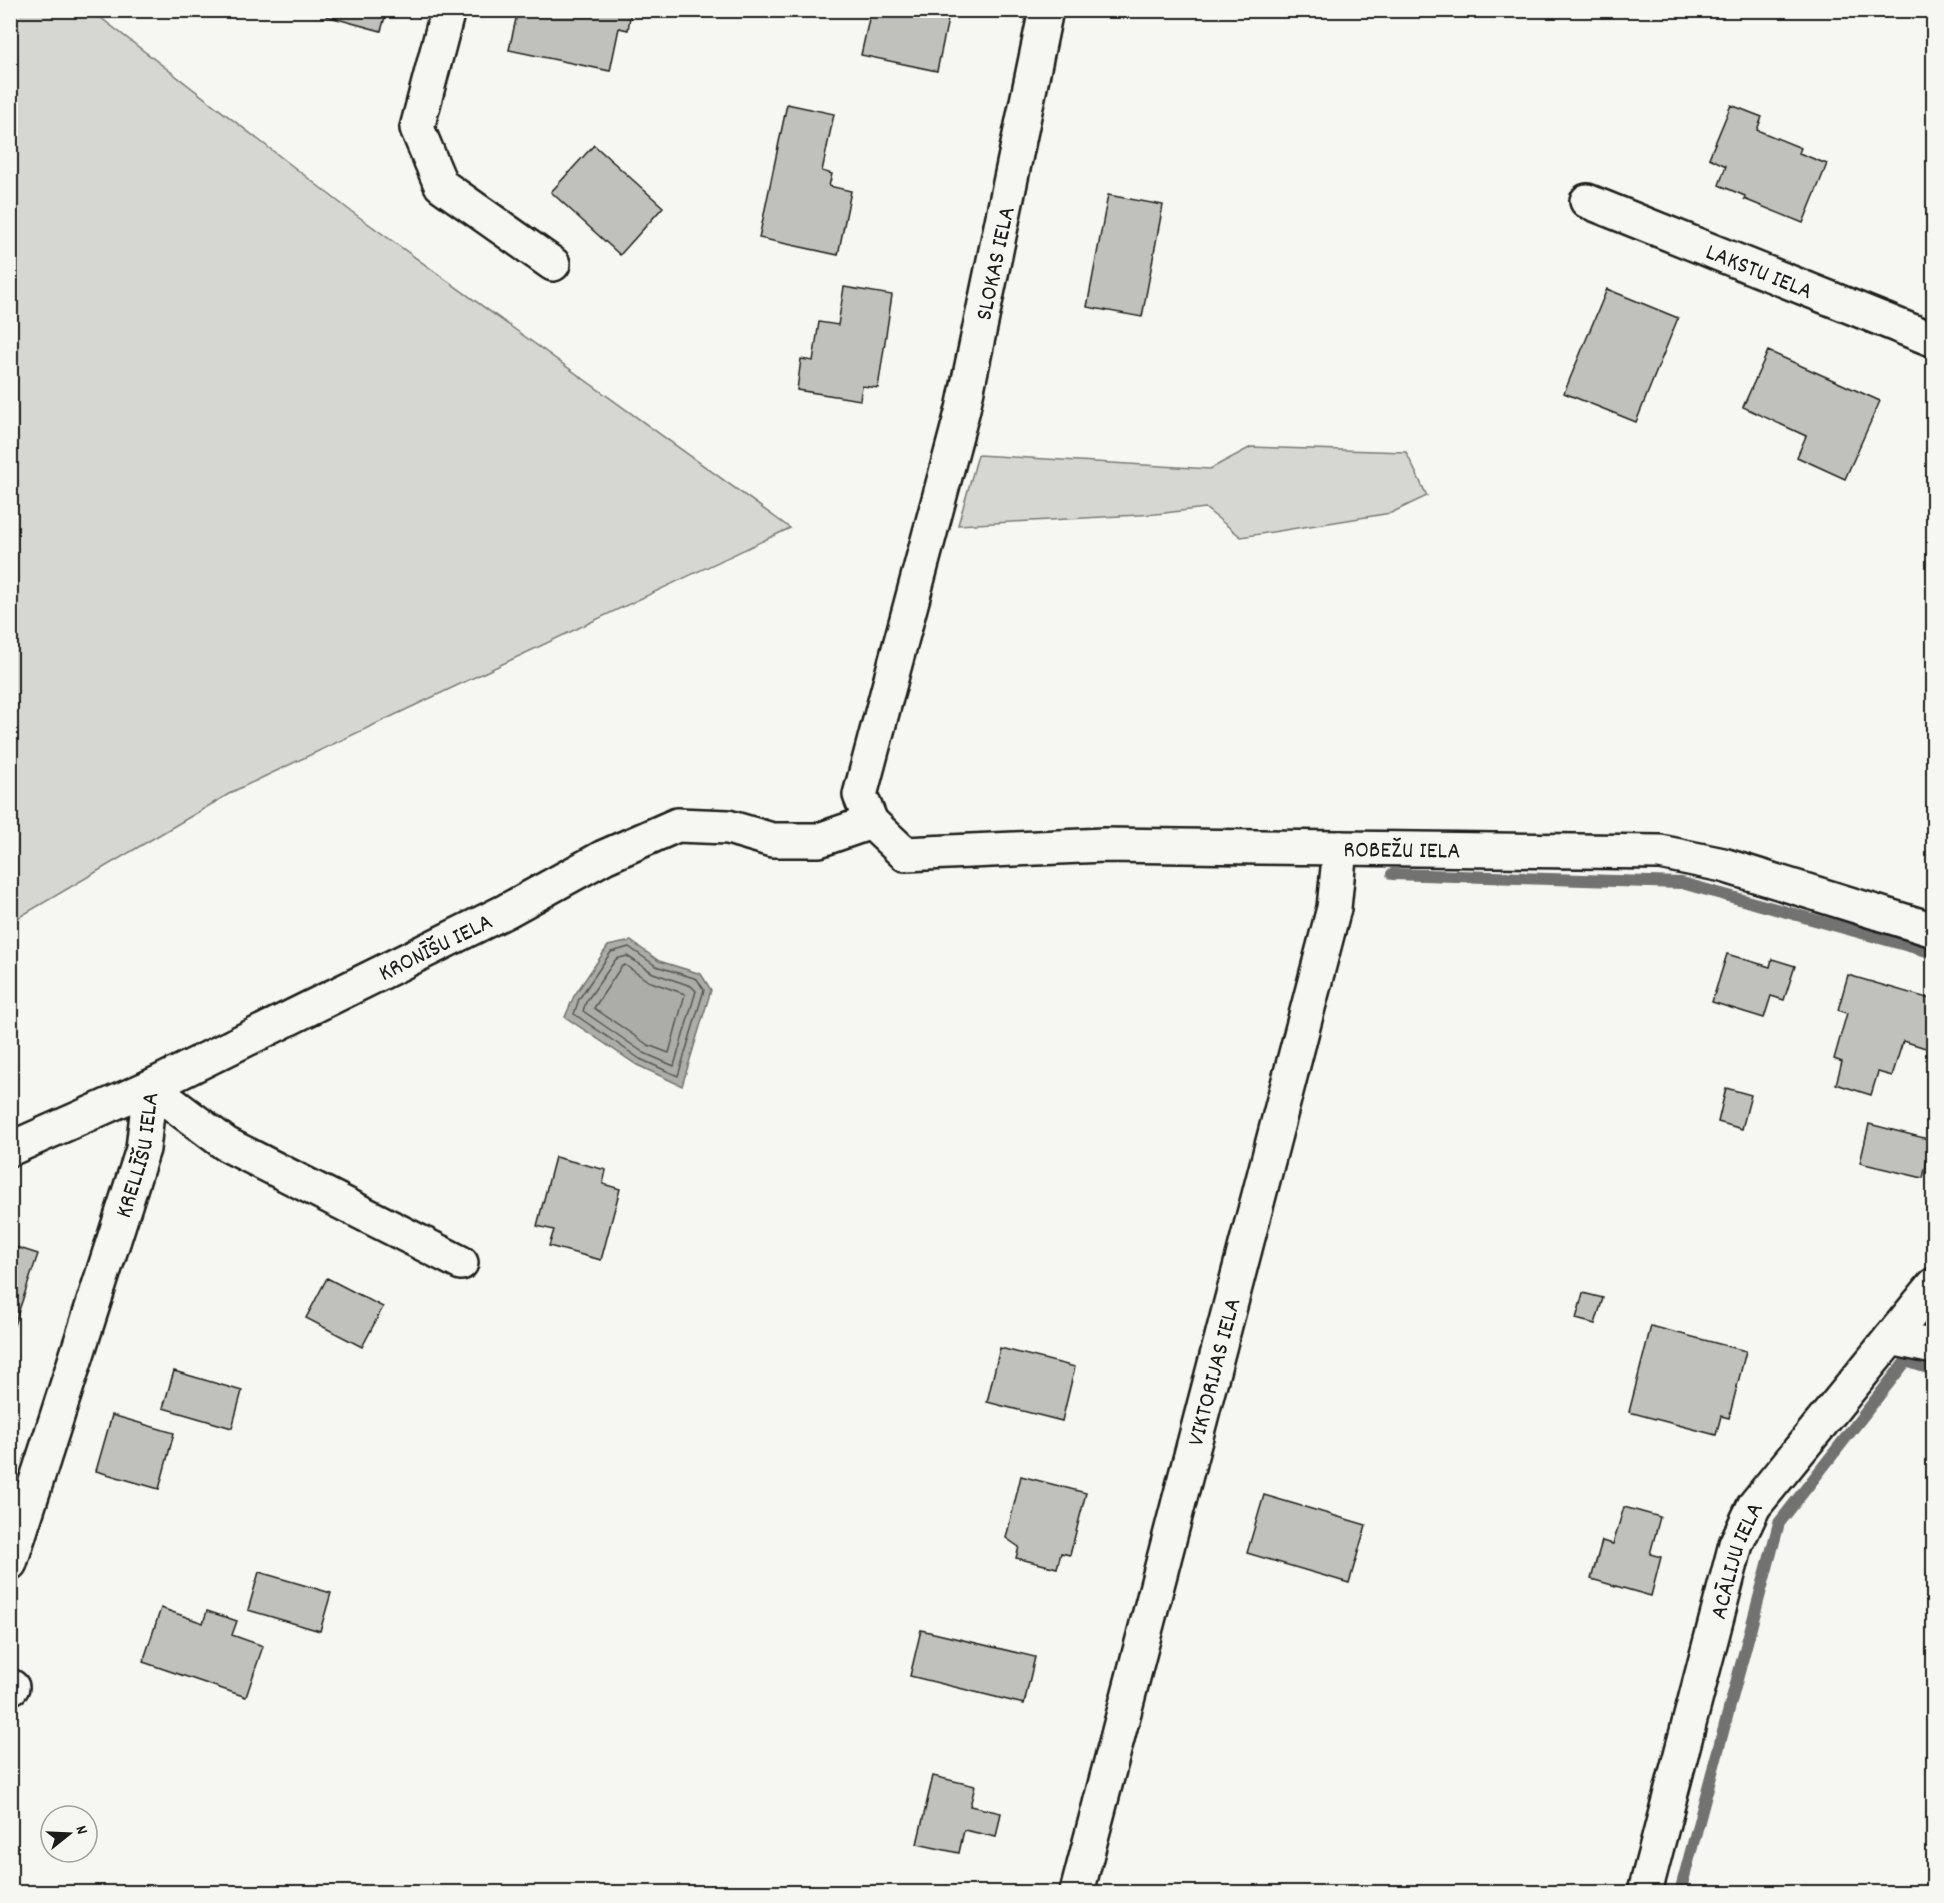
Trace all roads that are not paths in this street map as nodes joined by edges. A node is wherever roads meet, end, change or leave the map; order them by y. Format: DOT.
graph roads {
  1 [pos="448,10"];
  2 [pos="1046,10"];
  3 [pos="1587,201"];
  4 [pos="553,264"];
  5 [pos="1934,340"];
  6 [pos="871,822"];
  7 [pos="1340,848"];
  8 [pos="1934,930"];
  9 [pos="150,1087"];
  10 [pos="10,1149"];
  11 [pos="461,1263"];
  12 [pos="1934,1285"];
  13 [pos="1891,1338"];
  14 [pos="1934,1347"];
  15 [pos="10,1563"];
  16 [pos="1077,1893"];
  17 [pos="1645,1893"];
  1 -- 4 [label="street"];
  2 -- 6 [label="street, SLOKAS IELA"];
  3 -- 5 [label="street, LAKSTU IELA"];
  6 -- 7 [label="street, ROBEŽU IELA"];
  6 -- 9 [label="street, KRONĪŠU IELA"];
  7 -- 8 [label="street, ROBEŽU IELA"];
  7 -- 16 [label="street, VIKTORIJAS IELA"];
  9 -- 10 [label="street, KRONĪŠU IELA"];
  9 -- 11 [label="street, KRELLĪŠU IELA"];
  9 -- 15 [label="street, KRELLĪŠU IELA"];
  12 -- 13 [label="street, ACĀLIJU IELA"];
  13 -- 14 [label="street"];
  13 -- 17 [label="street, ACĀLIJU IELA"];
}
